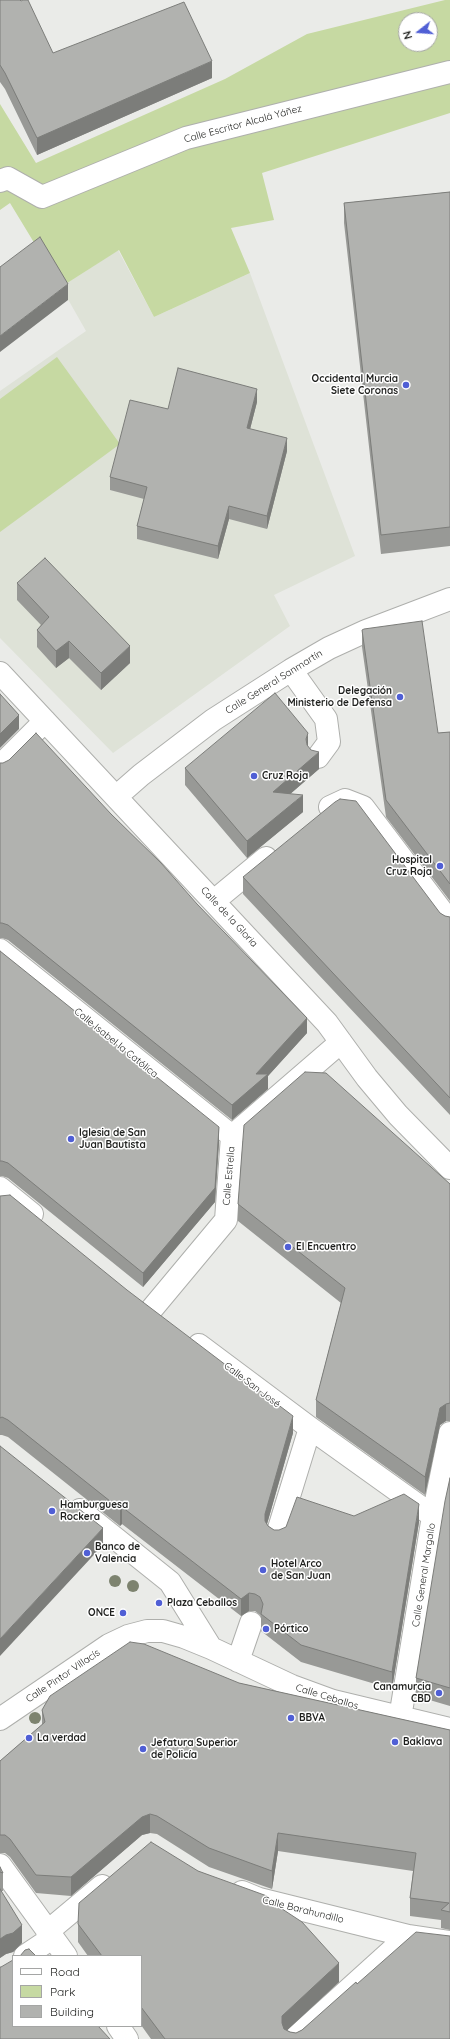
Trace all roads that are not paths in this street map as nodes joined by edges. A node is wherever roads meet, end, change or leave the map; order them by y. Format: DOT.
graph roads {
  1 [pos="450,72"];
  2 [pos="0,181"];
  3 [pos="450,599"];
  4 [pos="291,670"];
  5 [pos="0,673"];
  6 [pos="45,721"];
  7 [pos="318,757"];
  8 [pos="0,766"];
  9 [pos="117,796"];
  10 [pos="316,818"];
  11 [pos="280,847"];
  12 [pos="214,901"];
  13 [pos="450,922"];
  14 [pos="0,950"];
  15 [pos="341,1042"];
  16 [pos="232,1136"];
  17 [pos="450,1168"];
  18 [pos="0,1188"];
  19 [pos="46,1225"];
  20 [pos="133,1295"];
  21 [pos="151,1310"];
  22 [pos="310,1428"];
  23 [pos="450,1433"];
  24 [pos="67,1500"];
  25 [pos="433,1516"];
  26 [pos="277,1535"];
  27 [pos="250,1623"];
  28 [pos="211,1648"];
  29 [pos="238,1662"];
  30 [pos="400,1718"];
  31 [pos="0,1719"];
  32 [pos="450,1729"];
  33 [pos="0,1864"];
  34 [pos="120,1871"];
  35 [pos="224,1886"];
  36 [pos="50,1935"];
  37 [pos="408,1936"];
  38 [pos="450,1942"];
  39 [pos="26,1955"];
  40 [pos="65,1955"];
  41 [pos="119,2027"];
  42 [pos="127,2039"];
  43 [pos="294,2039"];
  1 -- 2 [label="street, Calle Escritor Alcalá Yáñez"];
  3 -- 4 [label="street, Calle General Sanmartín"];
  4 -- 7 [label="street"];
  4 -- 9 [label="street, Calle General Sanmartín"];
  5 -- 6 [label="street, Calle de la Gloria"];
  6 -- 8 [label="street"];
  6 -- 9 [label="street, Calle de la Gloria"];
  9 -- 12 [label="street, Calle de la Gloria"];
  10 -- 13 [label="street"];
  11 -- 12 [label="street"];
  12 -- 15 [label="street, Calle de la Gloria"];
  14 -- 16 [label="street, Calle Isabel la Católica"];
  15 -- 16 [label="street, Calle Estrella"];
  15 -- 17 [label="street, Calle de la Gloria"];
  16 -- 21 [label="street, Calle Estrella"];
  18 -- 19 [label="street"];
  20 -- 21 [label="street, Calle San José"];
  21 -- 22 [label="street, Calle San José"];
  22 -- 25 [label="street, Calle San José"];
  22 -- 26 [label="street"];
  23 -- 25 [label="street, Calle General Margallo"];
  24 -- 28 [label="street"];
  25 -- 30 [label="street, Calle General Margallo"];
  27 -- 29 [label="street"];
  28 -- 29 [label="street, Calle Ceballos"];
  28 -- 31 [label="street, Calle Pintor Villacís"];
  29 -- 30 [label="street, Calle Ceballos"];
  30 -- 32 [label="street, Calle Ceballos"];
  33 -- 36 [label="street"];
  34 -- 36 [label="street"];
  35 -- 37 [label="street, Calle Barahundillo"];
  36 -- 39 [label="street"];
  36 -- 40 [label="street"];
  37 -- 38 [label="street, Calle Barahundillo"];
  37 -- 43 [label="street"];
  41 -- 42 [label="street"];
}
